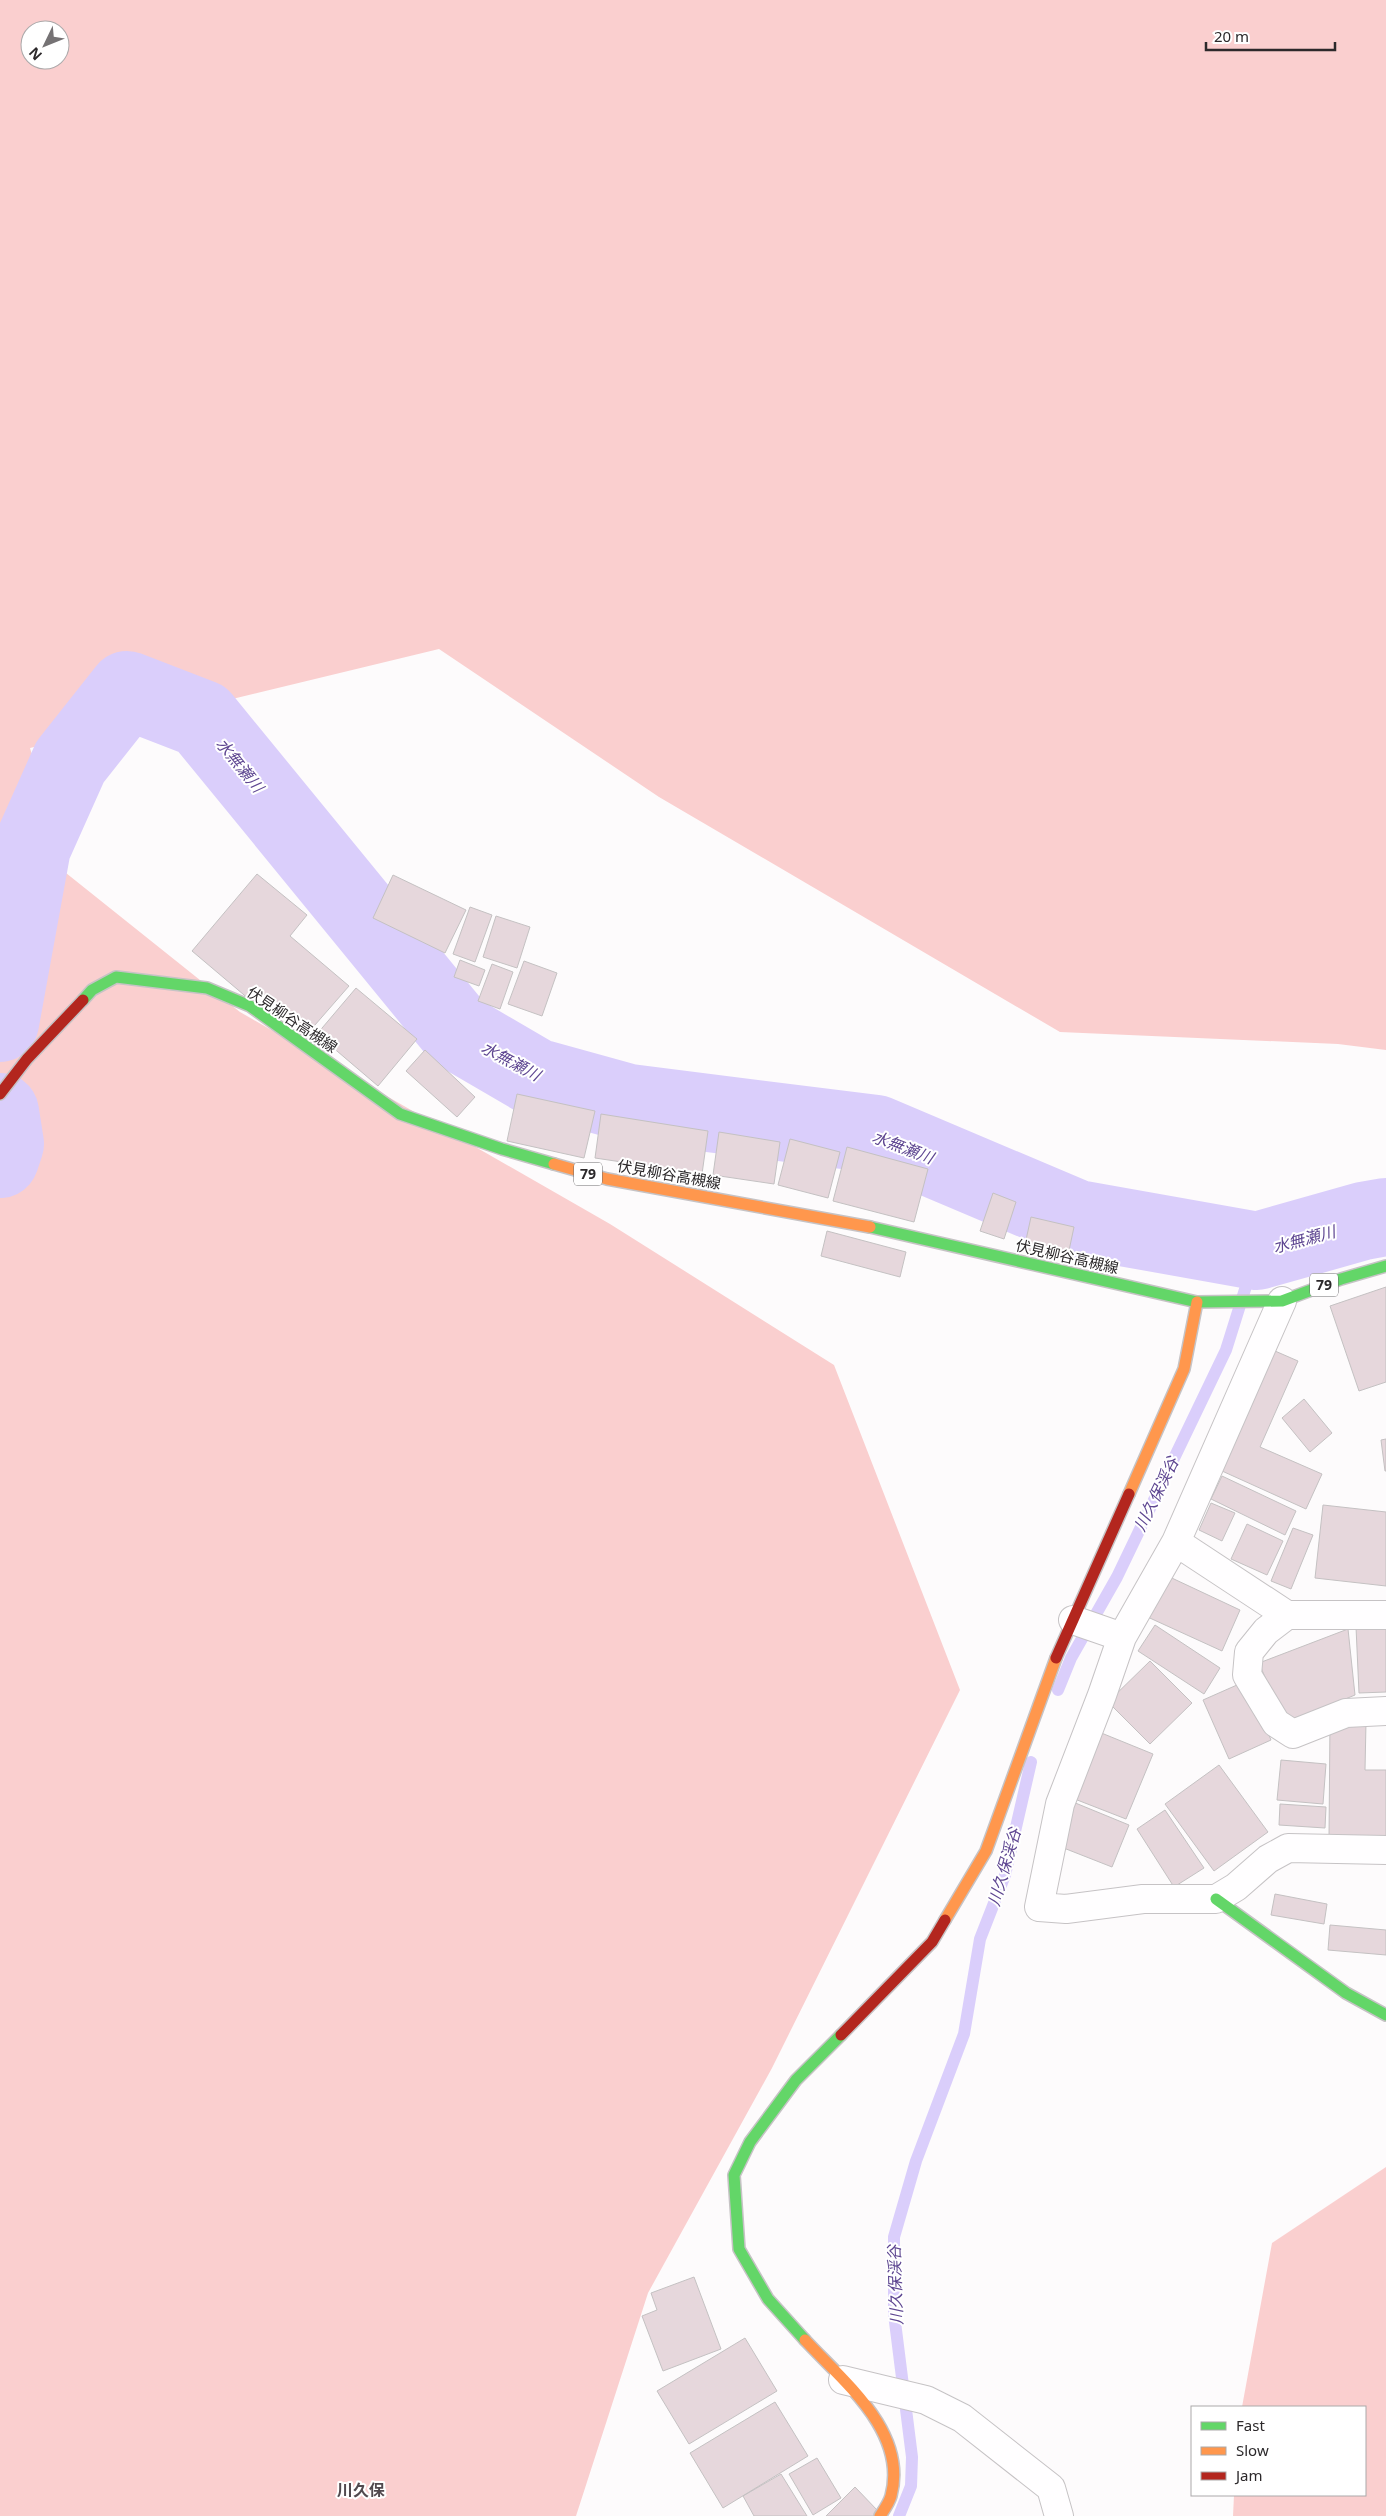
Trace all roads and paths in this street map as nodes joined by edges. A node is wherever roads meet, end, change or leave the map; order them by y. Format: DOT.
graph roads {
  1 [pos="0,1094"];
  2 [pos="1386,1266"];
  3 [pos="1272,1301"];
  4 [pos="1197,1302"];
  5 [pos="1176,1542"];
  6 [pos="1287,1615"];
  7 [pos="1386,1615"];
  8 [pos="1073,1620"];
  9 [pos="1122,1637"];
  10 [pos="1386,1711"];
  11 [pos="1386,1850"];
  12 [pos="1216,1898"];
  13 [pos="1386,2015"];
  14 [pos="843,2380"];
  15 [pos="880,2516"];
  16 [pos="1059,2516"];
  1 -- 4 [label="street, 伏見柳谷高槻線 / 79"];
  2 -- 3 [label="street, 伏見柳谷高槻線 / 79"];
  3 -- 4 [label="street, 伏見柳谷高槻線 / 79"];
  3 -- 5 [label="street"];
  4 -- 8 [label="street"];
  5 -- 6 [label="street"];
  5 -- 9 [label="street"];
  6 -- 7 [label="street"];
  6 -- 10 [label="street"];
  8 -- 9 [label="street"];
  8 -- 14 [label="street"];
  9 -- 12 [label="street"];
  11 -- 12 [label="street"];
  12 -- 13 [label="street"];
  14 -- 15 [label="street"];
  14 -- 16 [label="street"];
}
